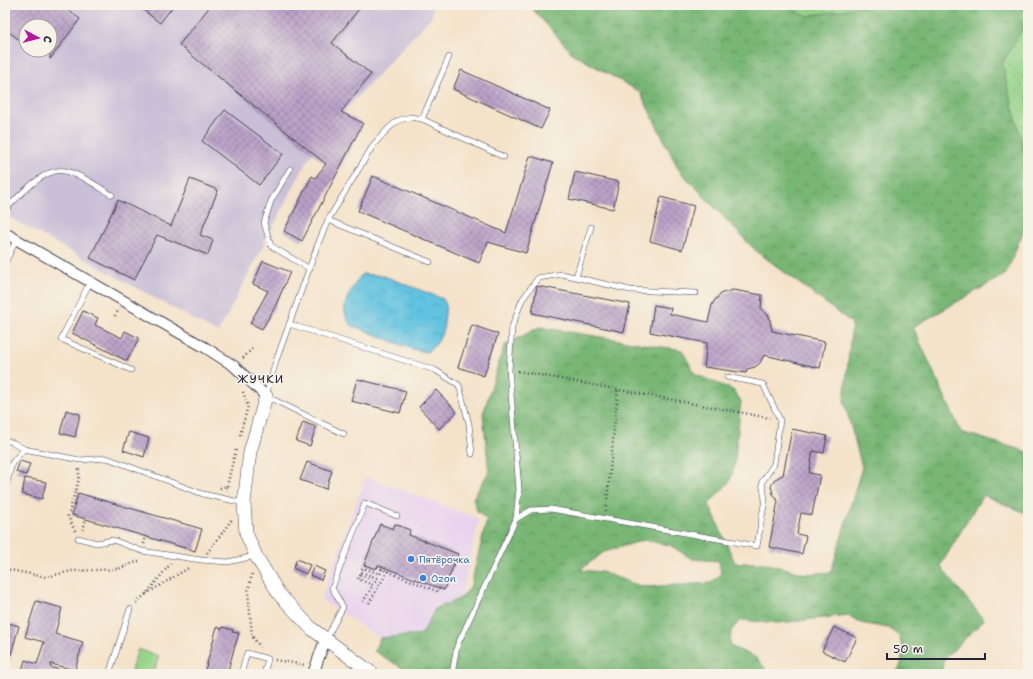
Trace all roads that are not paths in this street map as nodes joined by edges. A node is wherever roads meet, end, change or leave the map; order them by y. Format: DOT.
graph roads {
  1 [pos="449,57"];
  2 [pos="422,119"];
  3 [pos="504,157"];
  4 [pos="290,169"];
  5 [pos="112,195"];
  6 [pos="5,210"];
  7 [pos="328,220"];
  8 [pos="591,227"];
  9 [pos="5,233"];
  10 [pos="16,240"];
  11 [pos="430,262"];
  12 [pos="5,263"];
  13 [pos="310,269"];
  14 [pos="576,277"];
  15 [pos="90,282"];
  16 [pos="696,293"];
  17 [pos="289,324"];
  18 [pos="131,370"];
  19 [pos="727,377"];
  20 [pos="266,396"];
  21 [pos="344,434"];
  22 [pos="5,440"];
  23 [pos="24,449"];
  24 [pos="472,454"];
  25 [pos="5,490"];
  26 [pos="244,503"];
  27 [pos="397,516"];
  28 [pos="516,520"];
  29 [pos="78,538"];
  30 [pos="256,556"];
  31 [pos="130,609"];
  32 [pos="325,640"];
  33 [pos="314,671"];
  34 [pos="109,674"];
  35 [pos="241,674"];
  36 [pos="264,674"];
  37 [pos="373,674"];
  38 [pos="452,674"];
  1 -- 2 [label="lane"];
  2 -- 3 [label="lane"];
  2 -- 7 [label="lane"];
  4 -- 13 [label="lane"];
  5 -- 6 [label="lane"];
  7 -- 11 [label="lane"];
  7 -- 13 [label="lane"];
  8 -- 14 [label="lane"];
  9 -- 10 [label="street"];
  10 -- 12 [label="lane"];
  10 -- 15 [label="street"];
  13 -- 17 [label="lane"];
  14 -- 16 [label="lane"];
  14 -- 28 [label="lane"];
  15 -- 18 [label="lane"];
  15 -- 20 [label="street"];
  17 -- 20 [label="lane"];
  17 -- 24 [label="lane"];
  19 -- 28 [label="lane"];
  20 -- 21 [label="lane"];
  20 -- 26 [label="street"];
  22 -- 23 [label="lane"];
  23 -- 25 [label="lane"];
  23 -- 26 [label="lane"];
  26 -- 30 [label="street"];
  27 -- 32 [label="lane"];
  28 -- 38 [label="lane"];
  29 -- 30 [label="lane"];
  30 -- 32 [label="street"];
  31 -- 34 [label="lane"];
  32 -- 33 [label="street"];
  32 -- 37 [label="street"];
  35 -- 36 [label="lane"];
}
